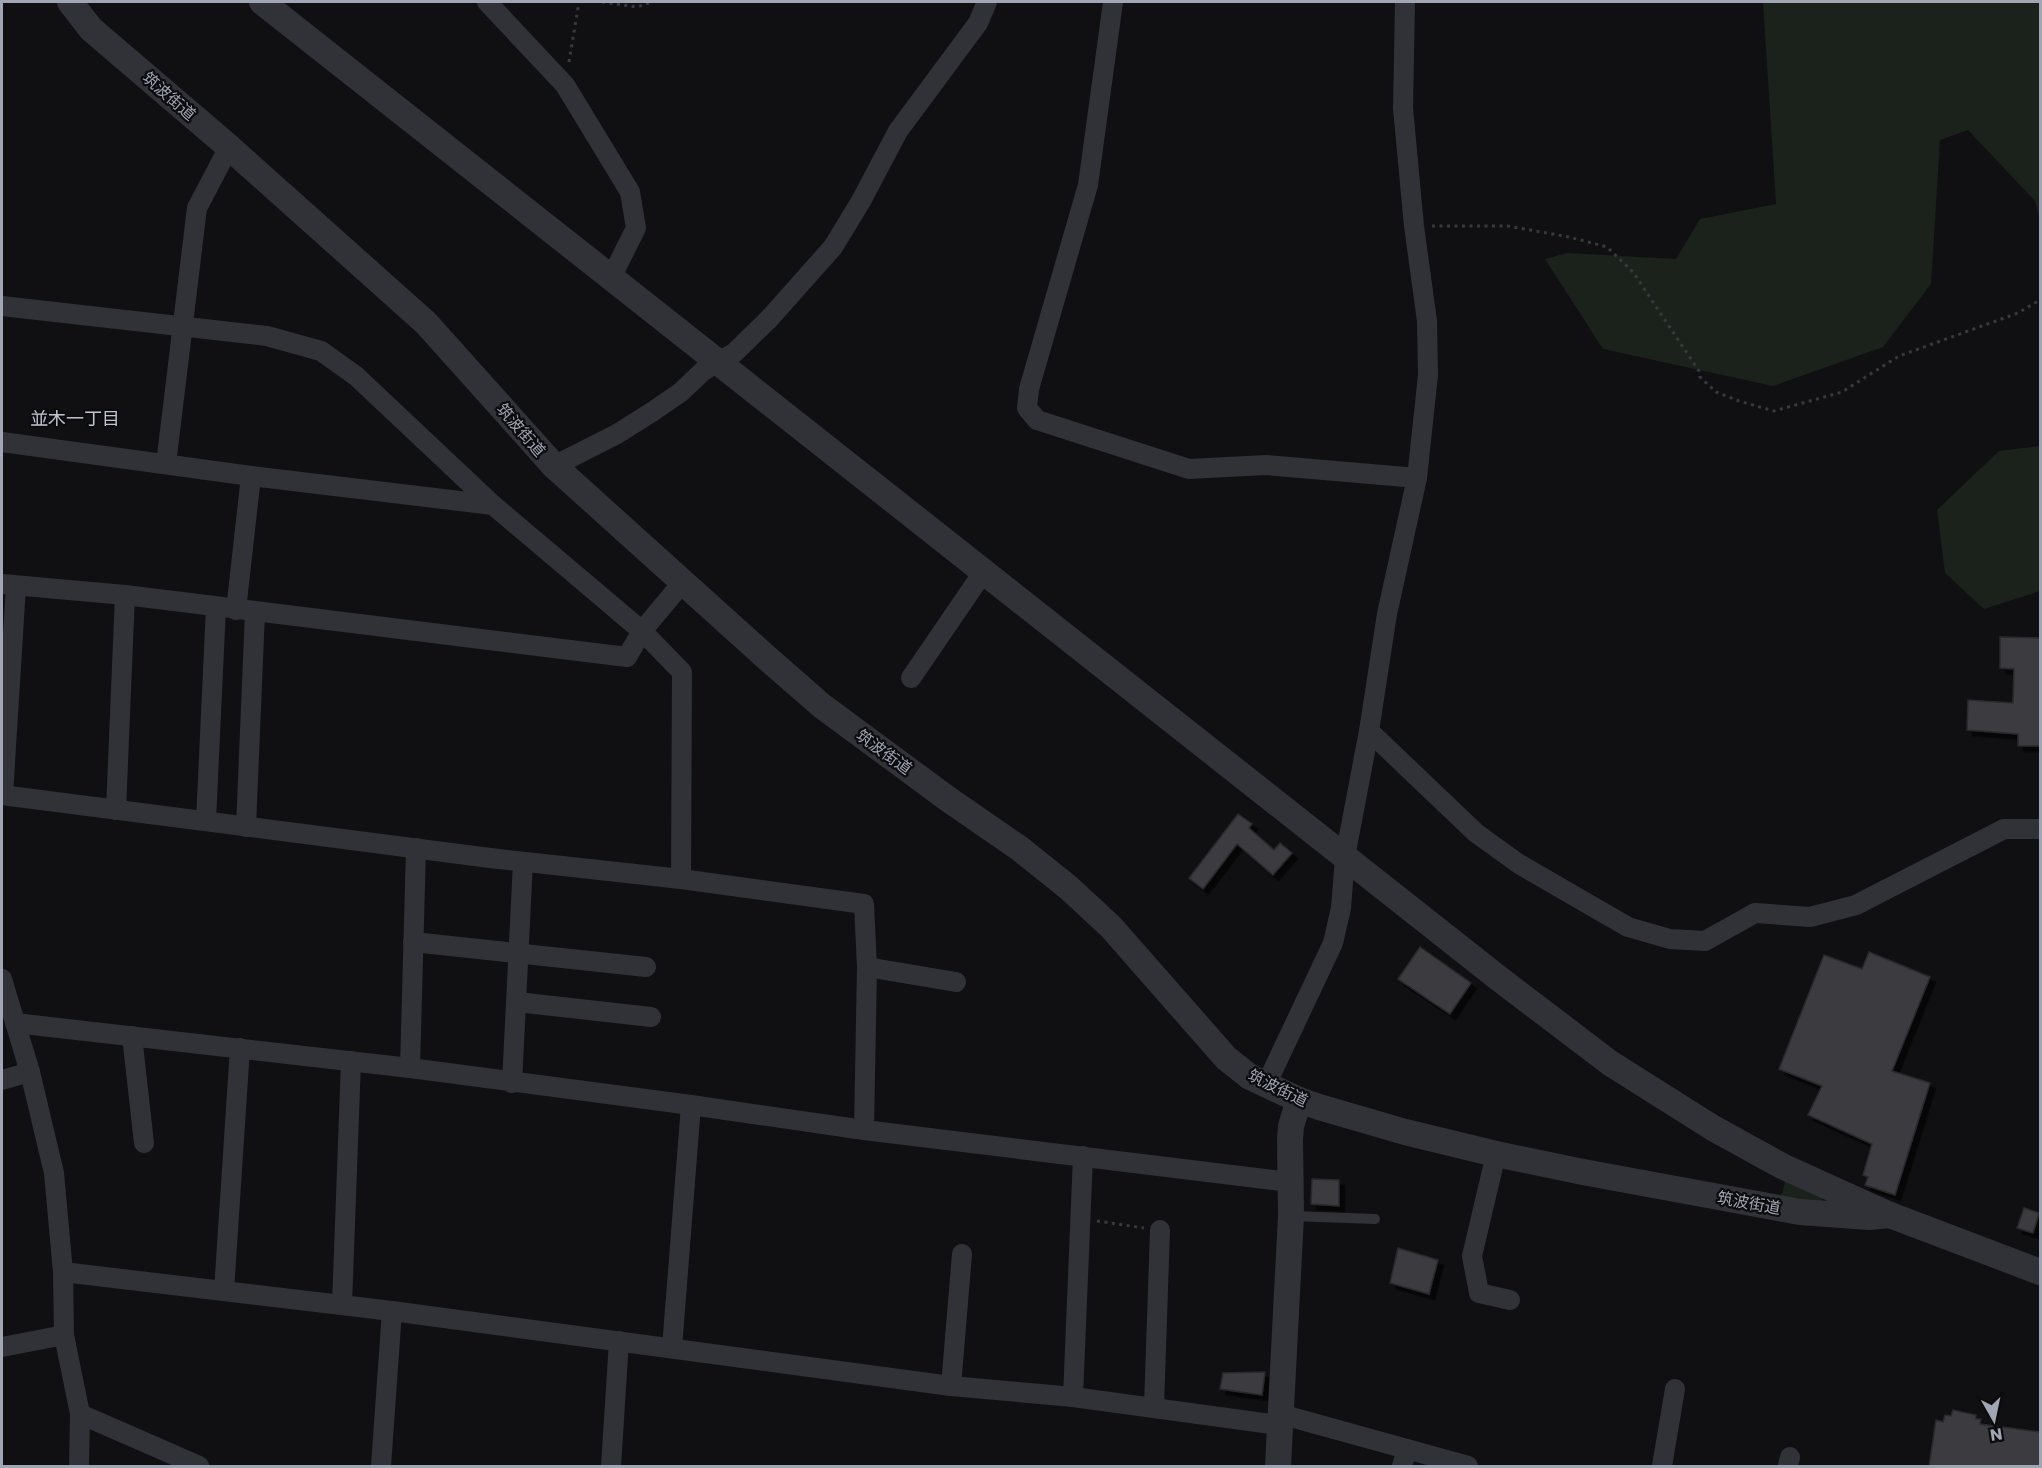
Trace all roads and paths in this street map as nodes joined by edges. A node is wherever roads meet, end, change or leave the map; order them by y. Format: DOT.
graph roads {
  1 [pos="70,2"];
  2 [pos="262,2"];
  3 [pos="487,2"];
  4 [pos="579,2"];
  5 [pos="602,2"];
  6 [pos="652,2"];
  7 [pos="987,2"];
  8 [pos="1113,2"];
  9 [pos="1405,2"];
  10 [pos="565,86"];
  11 [pos="229,147"];
  12 [pos="1414,226"];
  13 [pos="610,278"];
  14 [pos="2040,300"];
  15 [pos="2,306"];
  16 [pos="181,326"];
  17 [pos="718,362"];
  18 [pos="2,442"];
  19 [pos="165,464"];
  20 [pos="554,466"];
  21 [pos="251,476"];
  22 [pos="1417,478"];
  23 [pos="493,505"];
  24 [pos="984,571"];
  25 [pos="683,582"];
  26 [pos="9,585"];
  27 [pos="125,595"];
  28 [pos="216,607"];
  29 [pos="245,611"];
  30 [pos="642,631"];
  31 [pos="911,678"];
  32 [pos="1369,731"];
  33 [pos="2,795"];
  34 [pos="116,810"];
  35 [pos="206,821"];
  36 [pos="246,827"];
  37 [pos="2040,829"];
  38 [pos="416,848"];
  39 [pos="1345,857"];
  40 [pos="523,862"];
  41 [pos="681,879"];
  42 [pos="412,942"];
  43 [pos="519,954"];
  44 [pos="867,967"];
  45 [pos="646,968"];
  46 [pos="956,982"];
  47 [pos="2,983"];
  48 [pos="517,1002"];
  49 [pos="651,1017"];
  50 [pos="15,1023"];
  51 [pos="132,1036"];
  52 [pos="240,1048"];
  53 [pos="351,1061"];
  54 [pos="410,1068"];
  55 [pos="30,1072"];
  56 [pos="2,1080"];
  57 [pos="512,1083"];
  58 [pos="1266,1085"];
  59 [pos="1299,1100"];
  60 [pos="691,1105"];
  61 [pos="864,1130"];
  62 [pos="144,1143"];
  63 [pos="1496,1154"];
  64 [pos="1083,1156"];
  65 [pos="1782,1166"];
  66 [pos="1290,1182"];
  67 [pos="1841,1194"];
  68 [pos="1765,1206"];
  69 [pos="1820,1214"];
  70 [pos="1890,1215"];
  71 [pos="1291,1216"];
  72 [pos="1081,1218"];
  73 [pos="1376,1219"];
  74 [pos="1161,1230"];
  75 [pos="962,1254"];
  76 [pos="63,1272"];
  77 [pos="2040,1272"];
  78 [pos="224,1291"];
  79 [pos="1510,1300"];
  80 [pos="342,1305"];
  81 [pos="392,1311"];
  82 [pos="64,1335"];
  83 [pos="619,1341"];
  84 [pos="2,1347"];
  85 [pos="672,1348"];
  86 [pos="951,1386"];
  87 [pos="1675,1389"];
  88 [pos="1073,1397"];
  89 [pos="1154,1407"];
  90 [pos="80,1414"];
  91 [pos="1280,1420"];
  92 [pos="1405,1458"];
  93 [pos="79,1467"];
  94 [pos="199,1467"];
  95 [pos="381,1467"];
  96 [pos="611,1467"];
  97 [pos="1278,1467"];
  98 [pos="1468,1467"];
  99 [pos="1662,1467"];
  1 -- 11 [label="street, 筑波街道"];
  2 -- 13 [label="street"];
  3 -- 10 [label="street"];
  4 -- 10 [label="path"];
  5 -- 6 [label="path"];
  7 -- 17 [label="street"];
  8 -- 22 [label="street"];
  9 -- 12 [label="street"];
  10 -- 13 [label="street"];
  11 -- 16 [label="street"];
  11 -- 20 [label="street, 筑波街道"];
  12 -- 14 [label="path"];
  12 -- 22 [label="street"];
  13 -- 17 [label="street"];
  15 -- 16 [label="street"];
  16 -- 19 [label="street"];
  16 -- 23 [label="street"];
  17 -- 20 [label="street"];
  17 -- 24 [label="street"];
  18 -- 19 [label="street"];
  19 -- 21 [label="street"];
  20 -- 25 [label="street, 筑波街道"];
  21 -- 23 [label="street"];
  21 -- 29 [label="street"];
  22 -- 32 [label="street"];
  23 -- 30 [label="street"];
  24 -- 31 [label="street"];
  24 -- 39 [label="street"];
  25 -- 30 [label="street"];
  25 -- 58 [label="street, 筑波街道"];
  26 -- 27 [label="street"];
  26 -- 33 [label="street"];
  27 -- 28 [label="street"];
  27 -- 34 [label="street"];
  28 -- 29 [label="street"];
  28 -- 35 [label="street"];
  29 -- 30 [label="street"];
  29 -- 36 [label="street"];
  30 -- 41 [label="street"];
  32 -- 37 [label="street"];
  32 -- 39 [label="street"];
  33 -- 34 [label="street"];
  34 -- 35 [label="street"];
  35 -- 36 [label="street"];
  36 -- 38 [label="street"];
  38 -- 40 [label="street"];
  38 -- 42 [label="street"];
  39 -- 58 [label="street"];
  39 -- 65 [label="street"];
  40 -- 41 [label="street"];
  40 -- 43 [label="street"];
  41 -- 44 [label="street"];
  42 -- 43 [label="street"];
  42 -- 54 [label="street"];
  43 -- 45 [label="street"];
  43 -- 48 [label="street"];
  44 -- 46 [label="street"];
  44 -- 61 [label="street"];
  47 -- 50 [label="street"];
  48 -- 49 [label="street"];
  48 -- 57 [label="street"];
  50 -- 51 [label="street"];
  50 -- 55 [label="street"];
  51 -- 52 [label="street"];
  51 -- 62 [label="street"];
  52 -- 53 [label="street"];
  52 -- 78 [label="street"];
  53 -- 54 [label="street"];
  53 -- 80 [label="street"];
  54 -- 57 [label="street"];
  55 -- 56 [label="street"];
  55 -- 76 [label="street"];
  57 -- 60 [label="street"];
  58 -- 59 [label="street, 筑波街道"];
  59 -- 63 [label="street, 筑波街道"];
  59 -- 66 [label="street"];
  60 -- 61 [label="street"];
  60 -- 85 [label="street"];
  61 -- 64 [label="street"];
  63 -- 68 [label="street, 筑波街道"];
  63 -- 79 [label="street"];
  64 -- 66 [label="street"];
  64 -- 72 [label="street"];
  65 -- 67 [label="street"];
  65 -- 68 [label="street"];
  66 -- 71 [label="street"];
  67 -- 69 [label="street"];
  67 -- 70 [label="street"];
  68 -- 69 [label="street, 筑波街道"];
  69 -- 70 [label="street, 筑波街道"];
  70 -- 77 [label="street"];
  71 -- 73 [label="lane"];
  71 -- 91 [label="street"];
  72 -- 74 [label="path"];
  72 -- 88 [label="street"];
  74 -- 89 [label="street"];
  75 -- 86 [label="street"];
  76 -- 78 [label="street"];
  76 -- 82 [label="street"];
  78 -- 80 [label="street"];
  80 -- 81 [label="street"];
  81 -- 83 [label="street"];
  81 -- 95 [label="street"];
  82 -- 84 [label="street"];
  82 -- 90 [label="street"];
  83 -- 85 [label="street"];
  83 -- 96 [label="street"];
  85 -- 86 [label="street"];
  86 -- 88 [label="street"];
  87 -- 99 [label="street"];
  88 -- 89 [label="street"];
  89 -- 91 [label="street"];
  90 -- 93 [label="street"];
  90 -- 94 [label="street"];
  91 -- 92 [label="street"];
  91 -- 97 [label="street"];
  92 -- 98 [label="street"];
}
